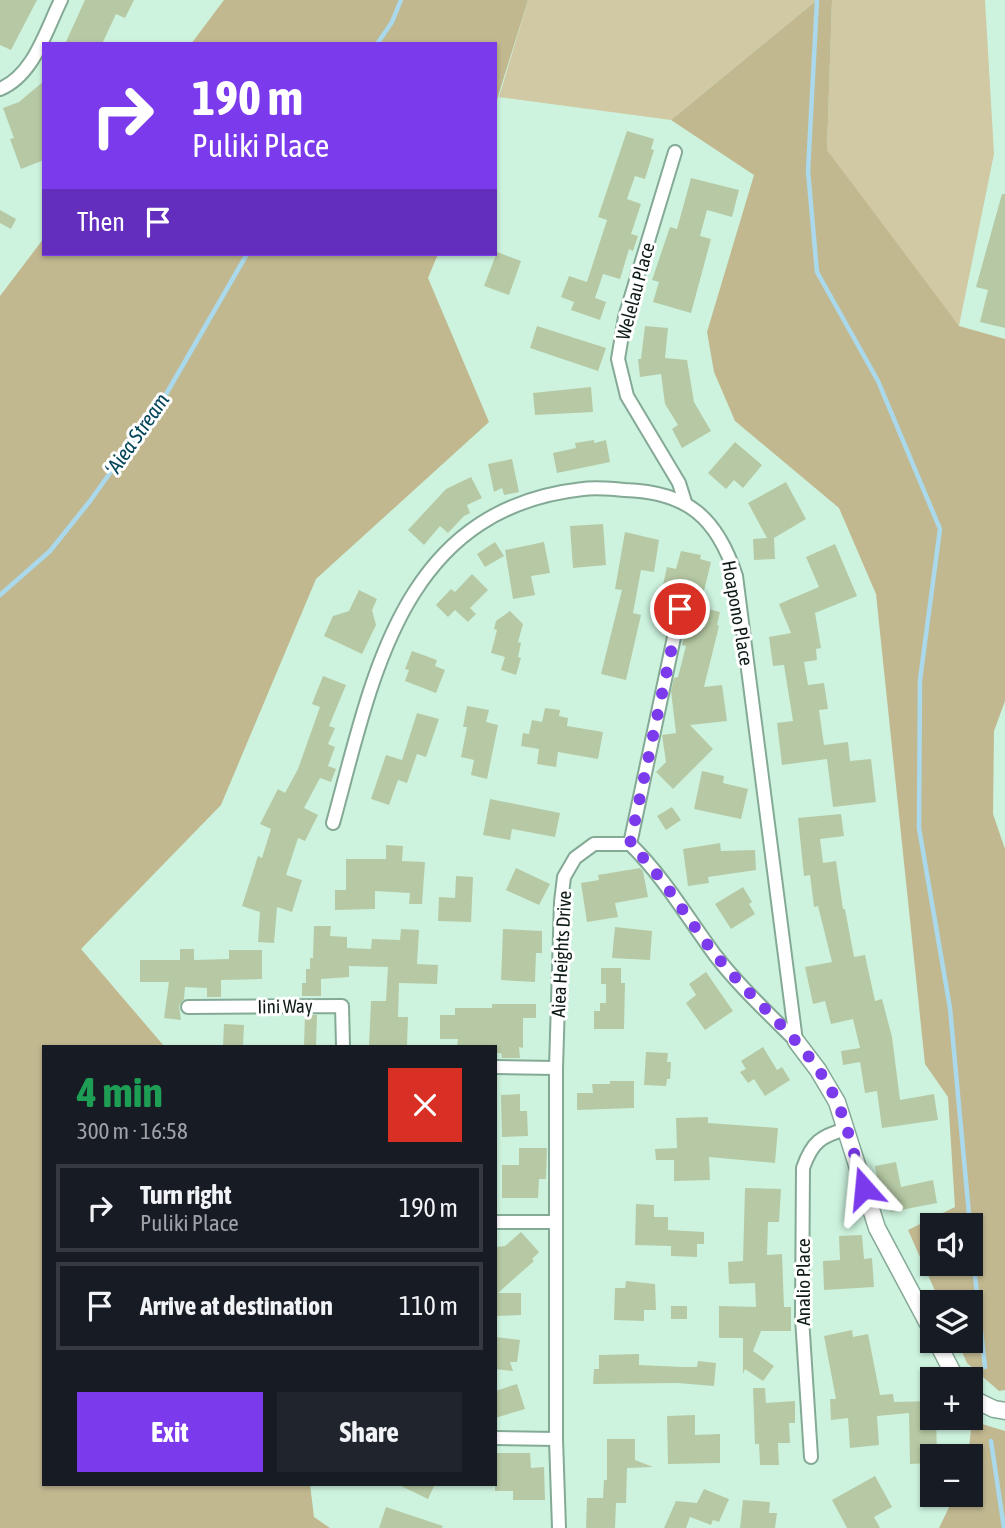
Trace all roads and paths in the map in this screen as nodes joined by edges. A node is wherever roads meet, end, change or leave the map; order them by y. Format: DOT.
graph roads {
  1 [pos="61,0"];
  2 [pos="0,89"];
  3 [pos="675,152"];
  4 [pos="685,502"];
  5 [pos="680,609"];
  6 [pos="333,823"];
  7 [pos="630,844"];
  8 [pos="188,1007"];
  9 [pos="796,1041"];
  10 [pos="343,1045"];
  11 [pos="497,1067"];
  12 [pos="556,1068"];
  13 [pos="846,1129"];
  14 [pos="497,1222"];
  15 [pos="556,1222"];
  16 [pos="920,1309"];
  17 [pos="983,1404"];
  18 [pos="1005,1411"];
  19 [pos="497,1438"];
  20 [pos="556,1439"];
  21 [pos="811,1457"];
  22 [pos="559,1528"];
  1 -- 2 [label="street"];
  3 -- 4 [label="street, Welelau Place"];
  4 -- 6 [label="street, Hoapono Place"];
  4 -- 9 [label="street, Hoapono Place"];
  5 -- 7 [label="street"];
  7 -- 9 [label="street"];
  7 -- 12 [label="street, Aiea Heights Drive"];
  8 -- 10 [label="street, Iini Way"];
  9 -- 13 [label="street"];
  11 -- 12 [label="street"];
  12 -- 15 [label="street, Aiea Heights Drive"];
  13 -- 16 [label="street"];
  13 -- 21 [label="street, Analio Place"];
  14 -- 15 [label="street"];
  15 -- 20 [label="street, Aiea Heights Drive"];
  17 -- 18 [label="street"];
  19 -- 20 [label="street"];
  20 -- 22 [label="street, Aiea Heights Drive"];
}
